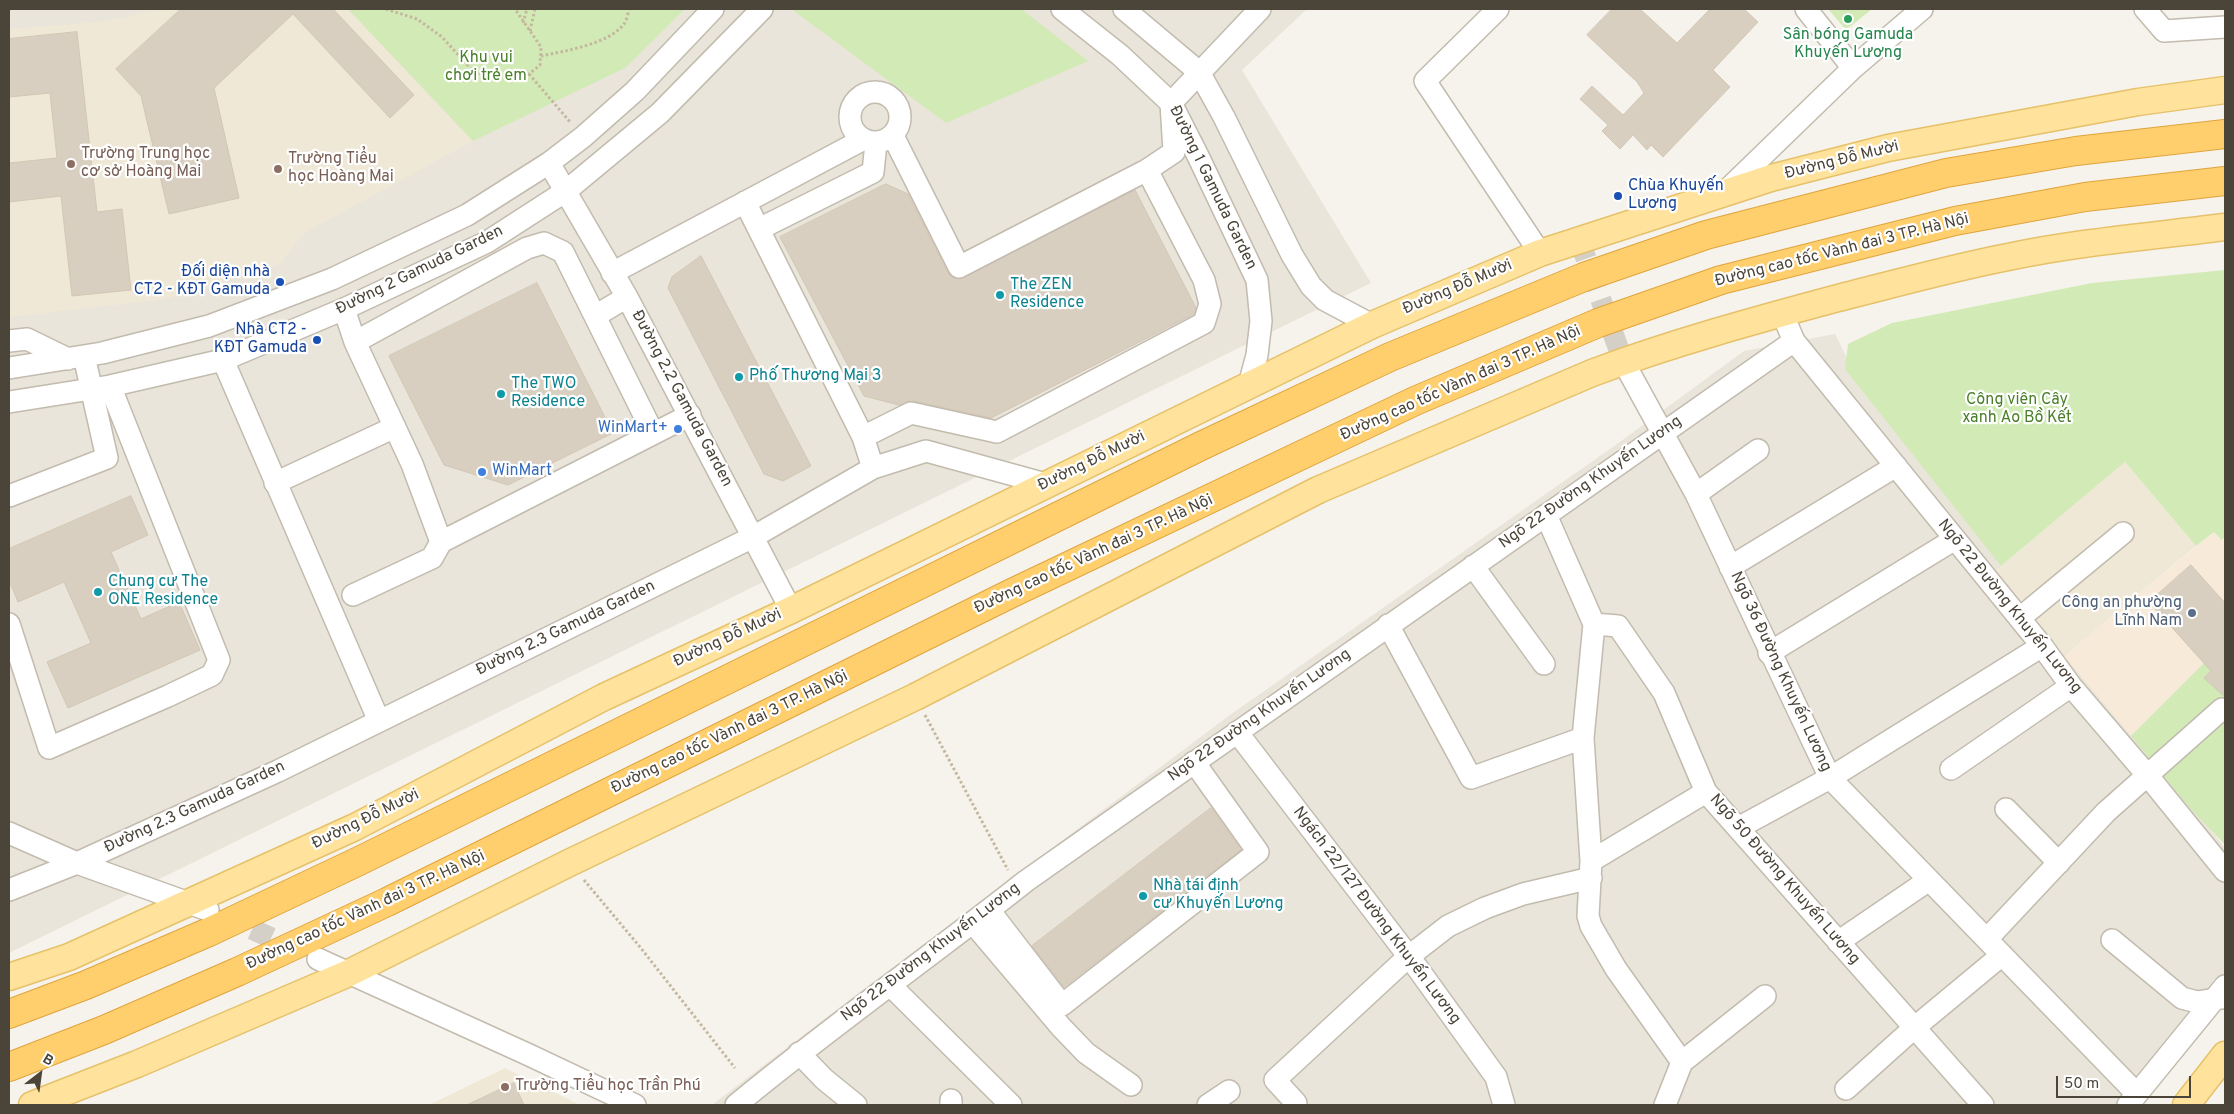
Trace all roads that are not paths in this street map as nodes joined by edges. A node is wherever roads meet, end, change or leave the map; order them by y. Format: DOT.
graph roads {
  1 [pos="713,9"];
  2 [pos="762,9"];
  3 [pos="1062,9"];
  4 [pos="1124,9"];
  5 [pos="1260,9"];
  6 [pos="1498,9"];
  7 [pos="1806,9"];
  8 [pos="1922,9"];
  9 [pos="2145,9"];
  10 [pos="2225,27"];
  11 [pos="1854,68"];
  12 [pos="1199,72"];
  13 [pos="2225,90"];
  14 [pos="1171,103"];
  15 [pos="2225,134"];
  16 [pos="877,139"];
  17 [pos="549,163"];
  18 [pos="1147,170"];
  19 [pos="2225,181"];
  20 [pos="566,191"];
  21 [pos="1724,193"];
  22 [pos="745,202"];
  23 [pos="2225,227"];
  24 [pos="759,228"];
  25 [pos="487,242"];
  26 [pos="1540,253"];
  27 [pos="507,259"];
  28 [pos="612,273"];
  29 [pos="627,297"];
  30 [pos="344,309"];
  31 [pos="1782,313"];
  32 [pos="595,316"];
  33 [pos="1372,325"];
  34 [pos="9,341"];
  35 [pos="1794,341"];
  36 [pos="355,342"];
  37 [pos="76,358"];
  38 [pos="223,360"];
  39 [pos="1623,361"];
  40 [pos="9,368"];
  41 [pos="1249,384"];
  42 [pos="100,388"];
  43 [pos="9,402"];
  44 [pos="690,414"];
  45 [pos="395,427"];
  46 [pos="1664,432"];
  47 [pos="653,434"];
  48 [pos="863,437"];
  49 [pos="1758,450"];
  50 [pos="1896,466"];
  51 [pos="873,468"];
  52 [pos="275,483"];
  53 [pos="1046,484"];
  54 [pos="1696,494"];
  55 [pos="9,496"];
  56 [pos="1546,515"];
  57 [pos="2123,533"];
  58 [pos="753,537"];
  59 [pos="1955,539"];
  60 [pos="441,542"];
  61 [pos="1473,566"];
  62 [pos="1730,567"];
  63 [pos="353,595"];
  64 [pos="790,610"];
  65 [pos="2020,618"];
  66 [pos="9,624"];
  67 [pos="1594,624"];
  68 [pos="1388,626"];
  69 [pos="2042,646"];
  70 [pos="1769,653"];
  71 [pos="1544,664"];
  72 [pos="2071,686"];
  73 [pos="2222,709"];
  74 [pos="379,721"];
  75 [pos="1237,732"];
  76 [pos="1583,738"];
  77 [pos="1194,762"];
  78 [pos="1951,769"];
  79 [pos="2148,776"];
  80 [pos="1830,778"];
  81 [pos="1706,792"];
  82 [pos="2006,808"];
  83 [pos="1738,828"];
  84 [pos="9,833"];
  85 [pos="77,863"];
  86 [pos="2059,863"];
  87 [pos="1591,869"];
  88 [pos="2225,871"];
  89 [pos="1930,880"];
  90 [pos="9,890"];
  91 [pos="199,906"];
  92 [pos="981,917"];
  93 [pos="1987,939"];
  94 [pos="2112,940"];
  95 [pos="1838,942"];
  96 [pos="2002,955"];
  97 [pos="1408,957"];
  98 [pos="318,959"];
  99 [pos="349,973"];
  100 [pos="9,977"];
  101 [pos="890,984"];
  102 [pos="2221,995"];
  103 [pos="1765,996"];
  104 [pos="9,1014"];
  105 [pos="1914,1028"];
  106 [pos="799,1053"];
  107 [pos="2225,1055"];
  108 [pos="1682,1062"];
  109 [pos="9,1067"];
  110 [pos="1131,1085"];
  111 [pos="1846,1089"];
  112 [pos="1229,1091"];
  113 [pos="2133,1100"];
  114 [pos="44,1103"];
  115 [pos="635,1105"];
  116 [pos="736,1105"];
  117 [pos="856,1105"];
  118 [pos="1011,1105"];
  119 [pos="1208,1105"];
  120 [pos="1294,1105"];
  121 [pos="1504,1105"];
  122 [pos="1665,1105"];
  123 [pos="1983,1105"];
  124 [pos="2186,1105"];
  1 -- 17 [label="street, Đường 2 Gamuda Garden"];
  2 -- 20 [label="street, Đường 2 Gamuda Garden"];
  3 -- 14 [label="street, Đường 1 Gamuda Garden"];
  4 -- 12 [label="street"];
  5 -- 12 [label="street"];
  6 -- 26 [label="street"];
  7 -- 11 [label="street"];
  8 -- 11 [label="street"];
  9 -- 10 [label="street"];
  11 -- 21 [label="street"];
  12 -- 14 [label="street"];
  12 -- 33 [label="street"];
  13 -- 21 [label="main road, Đường Đỗ Mười"];
  14 -- 18 [label="street"];
  14 -- 41 [label="street, Đường 1 Gamuda Garden"];
  15 -- 104 [label="highway"];
  16 -- 18 [label="street"];
  16 -- 22 [label="street"];
  16 -- 24 [label="street"];
  17 -- 20 [label="street, Đường 2.2 Gamuda Garden"];
  17 -- 37 [label="street, Đường 2 Gamuda Garden"];
  18 -- 48 [label="street"];
  19 -- 109 [label="highway, Đường cao tốc Vành đai 3 TP. Hà Nội"];
  20 -- 25 [label="street, Đường 2 Gamuda Garden"];
  20 -- 28 [label="street, Đường 2.2 Gamuda Garden"];
  21 -- 26 [label="main road, Đường Đỗ Mười"];
  22 -- 24 [label="street"];
  22 -- 28 [label="street"];
  23 -- 31 [label="main road"];
  24 -- 48 [label="street"];
  25 -- 27 [label="street"];
  25 -- 30 [label="street, Đường 2 Gamuda Garden"];
  26 -- 33 [label="main road, Đường Đỗ Mười"];
  27 -- 32 [label="street"];
  27 -- 36 [label="street"];
  28 -- 29 [label="street, Đường 2.2 Gamuda Garden"];
  29 -- 32 [label="street"];
  29 -- 44 [label="street, Đường 2.2 Gamuda Garden"];
  30 -- 36 [label="street"];
  30 -- 38 [label="street, Đường 2 Gamuda Garden"];
  31 -- 35 [label="street, Ngõ 22 Đường Khuyến Lương"];
  31 -- 39 [label="main road"];
  32 -- 47 [label="street"];
  33 -- 41 [label="main road, Đường Đỗ Mười"];
  34 -- 37 [label="street"];
  35 -- 46 [label="street, Ngõ 22 Đường Khuyến Lương"];
  35 -- 50 [label="street, Ngõ 22 Đường Khuyến Lương"];
  36 -- 45 [label="street"];
  37 -- 40 [label="street, Đường 2 Gamuda Garden"];
  37 -- 42 [label="street"];
  38 -- 42 [label="street, Đường 2 Gamuda Garden"];
  38 -- 52 [label="street"];
  39 -- 46 [label="street, Ngõ 36 Đường Khuyến Lương"];
  39 -- 99 [label="main road"];
  41 -- 53 [label="main road, Đường Đỗ Mười"];
  42 -- 43 [label="street, Đường 2 Gamuda Garden"];
  42 -- 55 [label="street"];
  42 -- 66 [label="street"];
  44 -- 47 [label="street"];
  44 -- 58 [label="street, Đường 2.2 Gamuda Garden"];
  45 -- 52 [label="street"];
  45 -- 60 [label="street"];
  46 -- 54 [label="street, Ngõ 36 Đường Khuyến Lương"];
  46 -- 56 [label="street, Ngõ 22 Đường Khuyến Lương"];
  47 -- 60 [label="street"];
  48 -- 51 [label="street"];
  49 -- 54 [label="street"];
  50 -- 59 [label="street, Ngõ 22 Đường Khuyến Lương"];
  50 -- 62 [label="street"];
  51 -- 53 [label="street, Đường 2.3 Gamuda Garden"];
  51 -- 58 [label="street, Đường 2.3 Gamuda Garden"];
  52 -- 74 [label="street"];
  53 -- 64 [label="main road, Đường Đỗ Mười"];
  54 -- 62 [label="street, Ngõ 36 Đường Khuyến Lương"];
  56 -- 61 [label="street, Ngõ 22 Đường Khuyến Lương"];
  56 -- 67 [label="street"];
  57 -- 65 [label="street"];
  58 -- 64 [label="street, Đường 2.2 Gamuda Garden"];
  58 -- 74 [label="street, Đường 2.3 Gamuda Garden"];
  59 -- 65 [label="street, Ngõ 22 Đường Khuyến Lương"];
  59 -- 70 [label="street"];
  60 -- 63 [label="street"];
  61 -- 68 [label="street, Ngõ 22 Đường Khuyến Lương"];
  61 -- 71 [label="street"];
  62 -- 70 [label="street, Ngõ 36 Đường Khuyến Lương"];
  64 -- 91 [label="main road, Đường Đỗ Mười"];
  65 -- 69 [label="street, Ngõ 22 Đường Khuyến Lương"];
  67 -- 76 [label="street"];
  67 -- 81 [label="street, Ngõ 50 Đường Khuyến Lương"];
  68 -- 75 [label="street, Ngõ 22 Đường Khuyến Lương"];
  68 -- 76 [label="street"];
  69 -- 72 [label="street, Ngõ 22 Đường Khuyến Lương"];
  69 -- 80 [label="street"];
  70 -- 80 [label="street, Ngõ 36 Đường Khuyến Lương"];
  72 -- 78 [label="street"];
  72 -- 79 [label="street, Ngõ 22 Đường Khuyến Lương"];
  73 -- 79 [label="street"];
  74 -- 85 [label="street, Đường 2.3 Gamuda Garden"];
  75 -- 77 [label="street, Ngõ 22 Đường Khuyến Lương"];
  75 -- 97 [label="street, Ngách 22/127 Đường Khuyến Lương"];
  76 -- 87 [label="street"];
  77 -- 92 [label="street, Ngõ 22 Đường Khuyến Lương"];
  77 -- 92 [label="street"];
  79 -- 86 [label="street"];
  79 -- 88 [label="street, Ngõ 22 Đường Khuyến Lương"];
  80 -- 83 [label="street"];
  80 -- 89 [label="street, Ngõ 36 Đường Khuyến Lương"];
  81 -- 83 [label="street, Ngõ 50 Đường Khuyến Lương"];
  81 -- 87 [label="street"];
  82 -- 86 [label="street"];
  83 -- 95 [label="street, Ngõ 50 Đường Khuyến Lương"];
  84 -- 85 [label="street"];
  85 -- 90 [label="street, Đường 2.3 Gamuda Garden"];
  85 -- 91 [label="street"];
  86 -- 93 [label="street"];
  87 -- 97 [label="street"];
  87 -- 108 [label="street"];
  89 -- 93 [label="street, Ngõ 36 Đường Khuyến Lương"];
  89 -- 95 [label="street"];
  91 -- 100 [label="main road, Đường Đỗ Mười"];
  92 -- 101 [label="street, Ngõ 22 Đường Khuyến Lương"];
  92 -- 110 [label="street"];
  93 -- 96 [label="street, Ngõ 36 Đường Khuyến Lương"];
  94 -- 102 [label="street"];
  95 -- 105 [label="street, Ngõ 50 Đường Khuyến Lương"];
  96 -- 105 [label="street"];
  96 -- 113 [label="street, Ngõ 36 Đường Khuyến Lương"];
  97 -- 120 [label="street"];
  97 -- 121 [label="street, Ngách 22/127 Đường Khuyến Lương"];
  98 -- 99 [label="street"];
  99 -- 114 [label="main road"];
  99 -- 115 [label="street"];
  101 -- 106 [label="street, Ngõ 22 Đường Khuyến Lương"];
  101 -- 118 [label="street"];
  102 -- 113 [label="street"];
  103 -- 108 [label="street"];
  105 -- 111 [label="street"];
  105 -- 123 [label="street, Ngõ 50 Đường Khuyến Lương"];
  106 -- 116 [label="street, Ngõ 22 Đường Khuyến Lương"];
  106 -- 117 [label="street"];
  107 -- 124 [label="main road"];
  108 -- 122 [label="street"];
  112 -- 119 [label="street"];
}
